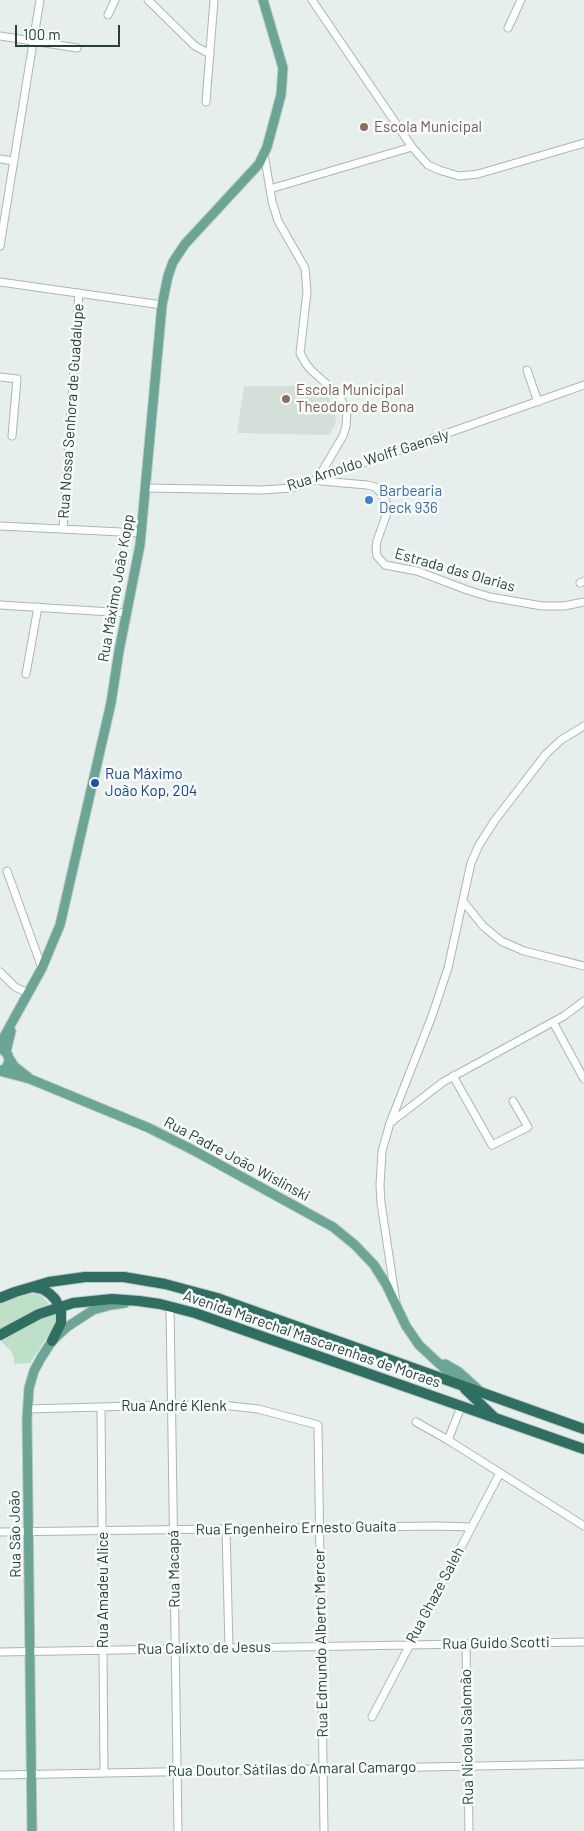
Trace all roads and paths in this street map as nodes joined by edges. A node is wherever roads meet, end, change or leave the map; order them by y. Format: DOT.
graph roads {
  1 [pos="40,0"];
  2 [pos="115,0"];
  3 [pos="148,0"];
  4 [pos="214,0"];
  5 [pos="263,0"];
  6 [pos="312,0"];
  7 [pos="521,0"];
  8 [pos="108,15"];
  9 [pos="508,28"];
  10 [pos="0,36"];
  11 [pos="33,41"];
  12 [pos="77,48"];
  13 [pos="210,54"];
  14 [pos="206,102"];
  15 [pos="584,142"];
  16 [pos="412,147"];
  17 [pos="264,154"];
  18 [pos="0,159"];
  19 [pos="14,161"];
  20 [pos="270,189"];
  21 [pos="0,246"];
  22 [pos="0,282"];
  23 [pos="79,293"];
  24 [pos="162,304"];
  25 [pos="527,370"];
  26 [pos="0,377"];
  27 [pos="584,386"];
  28 [pos="538,402"];
  29 [pos="12,436"];
  30 [pos="317,481"];
  31 [pos="145,488"];
  32 [pos="0,526"];
  33 [pos="63,529"];
  34 [pos="141,533"];
  35 [pos="584,602"];
  36 [pos="0,605"];
  37 [pos="38,607"];
  38 [pos="126,613"];
  39 [pos="26,674"];
  40 [pos="584,726"];
  41 [pos="7,871"];
  42 [pos="463,901"];
  43 [pos="584,966"];
  44 [pos="42,968"];
  45 [pos="0,971"];
  46 [pos="28,994"];
  47 [pos="584,1001"];
  48 [pos="16,1017"];
  49 [pos="553,1022"];
  50 [pos="0,1044"];
  51 [pos="5,1053"];
  52 [pos="0,1071"];
  53 [pos="453,1076"];
  54 [pos="30,1079"];
  55 [pos="584,1079"];
  56 [pos="513,1101"];
  57 [pos="390,1123"];
  58 [pos="31,1286"];
  59 [pos="0,1298"];
  60 [pos="139,1301"];
  61 [pos="59,1306"];
  62 [pos="170,1306"];
  63 [pos="397,1307"];
  64 [pos="0,1335"];
  65 [pos="52,1341"];
  66 [pos="438,1361"];
  67 [pos="395,1362"];
  68 [pos="377,1377"];
  69 [pos="463,1386"];
  70 [pos="482,1393"];
  71 [pos="172,1405"];
  72 [pos="101,1407"];
  73 [pos="462,1407"];
  74 [pos="27,1409"];
  75 [pos="496,1419"];
  76 [pos="416,1422"];
  77 [pos="318,1425"];
  78 [pos="584,1429"];
  79 [pos="448,1440"];
  80 [pos="584,1449"];
  81 [pos="500,1473"];
  82 [pos="584,1526"];
  83 [pos="320,1527"];
  84 [pos="471,1527"];
  85 [pos="174,1529"];
  86 [pos="226,1529"];
  87 [pos="102,1530"];
  88 [pos="28,1531"];
  89 [pos="0,1532"];
  90 [pos="584,1642"];
  91 [pos="409,1644"];
  92 [pos="466,1644"];
  93 [pos="321,1646"];
  94 [pos="176,1648"];
  95 [pos="229,1648"];
  96 [pos="103,1650"];
  97 [pos="30,1651"];
  98 [pos="0,1652"];
  99 [pos="372,1717"];
  100 [pos="584,1764"];
  101 [pos="468,1766"];
  102 [pos="323,1769"];
  103 [pos="177,1771"];
  104 [pos="104,1773"];
  105 [pos="0,1774"];
  106 [pos="32,1774"];
  107 [pos="32,1831"];
  108 [pos="178,1831"];
  109 [pos="324,1831"];
  110 [pos="468,1831"];
  1 -- 11 [label="street"];
  2 -- 8 [label="street"];
  3 -- 13 [label="street"];
  4 -- 13 [label="street"];
  5 -- 17 [label="main road"];
  6 -- 16 [label="street"];
  7 -- 9 [label="street"];
  10 -- 11 [label="street"];
  11 -- 12 [label="street"];
  11 -- 19 [label="street"];
  13 -- 14 [label="street"];
  15 -- 16 [label="street"];
  16 -- 20 [label="street"];
  17 -- 20 [label="street"];
  17 -- 24 [label="main road, Rua Máximo João Kopp"];
  18 -- 19 [label="street"];
  19 -- 21 [label="street"];
  20 -- 30 [label="street"];
  22 -- 23 [label="street"];
  23 -- 24 [label="street"];
  23 -- 33 [label="street, Rua Nossa Senhora de Guadalupe"];
  24 -- 31 [label="main road, Rua Máximo João Kopp"];
  25 -- 28 [label="street"];
  26 -- 29 [label="street"];
  27 -- 28 [label="street, Rua Arnoldo Wolff Gaensly"];
  28 -- 30 [label="street, Rua Arnoldo Wolff Gaensly"];
  30 -- 31 [label="street, Rua Arnoldo Wolff Gaensly"];
  30 -- 35 [label="street, Estrada das Olarias"];
  31 -- 34 [label="main road, Rua Máximo João Kopp"];
  32 -- 33 [label="street"];
  33 -- 34 [label="street"];
  34 -- 38 [label="main road, Rua Máximo João Kopp"];
  36 -- 37 [label="street"];
  37 -- 38 [label="street"];
  37 -- 39 [label="street"];
  38 -- 44 [label="main road, Rua Máximo João Kopp"];
  40 -- 42 [label="street"];
  41 -- 44 [label="street"];
  42 -- 43 [label="street"];
  42 -- 57 [label="street"];
  44 -- 46 [label="main road, Rua Máximo João Kopp"];
  45 -- 46 [label="street"];
  46 -- 48 [label="main road, Rua Máximo João Kopp"];
  47 -- 49 [label="street"];
  48 -- 50 [label="main road, Rua Máximo João Kopp"];
  48 -- 51 [label="main road, Rua Máximo João Kopp"];
  49 -- 53 [label="street"];
  49 -- 55 [label="street"];
  51 -- 52 [label="main road, Rua Máximo João Kopp"];
  51 -- 54 [label="main road, Rua Padre João Wislinski"];
  52 -- 54 [label="main road, Rua Padre João Wislinski"];
  53 -- 56 [label="street"];
  53 -- 57 [label="street"];
  54 -- 63 [label="main road, Rua Padre João Wislinski"];
  57 -- 63 [label="street"];
  58 -- 59 [label="highway, Avenida Marechal Mascarenhas de Moraes"];
  58 -- 61 [label="highway"];
  58 -- 67 [label="highway, Avenida Marechal Mascarenhas de Moraes"];
  60 -- 61 [label="highway, Avenida Marechal Mascarenhas de Moraes"];
  60 -- 62 [label="highway, Avenida Marechal Mascarenhas de Moraes"];
  60 -- 65 [label="main road, Rua São João"];
  61 -- 64 [label="highway, Avenida Marechal Mascarenhas de Moraes"];
  61 -- 65 [label="highway"];
  62 -- 68 [label="highway, Avenida Marechal Mascarenhas de Moraes"];
  62 -- 71 [label="street, Rua Macapá"];
  63 -- 66 [label="main road, Rua Padre João Wislinski"];
  65 -- 74 [label="main road, Rua São João"];
  66 -- 69 [label="main road"];
  66 -- 70 [label="main road"];
  67 -- 68 [label="highway"];
  67 -- 69 [label="highway, Avenida Marechal Mascarenhas de Moraes"];
  68 -- 73 [label="highway, Avenida Marechal Mascarenhas de Moraes"];
  69 -- 70 [label="highway, Avenida Marechal Mascarenhas de Moraes"];
  69 -- 75 [label="highway"];
  70 -- 78 [label="highway, Avenida Marechal Mascarenhas de Moraes"];
  71 -- 72 [label="street, Rua André Klenk"];
  71 -- 77 [label="street, Rua André Klenk"];
  71 -- 85 [label="street, Rua Macapá"];
  72 -- 74 [label="street, Rua André Klenk"];
  72 -- 87 [label="street, Rua Amadeu Alice"];
  73 -- 75 [label="highway, Avenida Marechal Mascarenhas de Moraes"];
  73 -- 79 [label="street"];
  74 -- 88 [label="main road, Rua São João"];
  75 -- 80 [label="highway, Avenida Marechal Mascarenhas de Moraes"];
  76 -- 79 [label="street"];
  77 -- 83 [label="street, Rua Edmundo Alberto Mercer"];
  79 -- 81 [label="street"];
  81 -- 82 [label="street"];
  81 -- 84 [label="street, Rua Ghaze Saleh"];
  83 -- 84 [label="street, Rua Engenheiro Ernesto Guaíta"];
  83 -- 86 [label="street, Rua Engenheiro Ernesto Guaíta"];
  83 -- 93 [label="street, Rua Edmundo Alberto Mercer"];
  84 -- 91 [label="street, Rua Ghaze Saleh"];
  85 -- 86 [label="street, Rua Engenheiro Ernesto Guaíta"];
  85 -- 87 [label="street, Rua Engenheiro Ernesto Guaíta"];
  85 -- 94 [label="street, Rua Macapá"];
  86 -- 95 [label="street"];
  87 -- 88 [label="street, Rua Engenheiro Ernesto Guaíta"];
  87 -- 96 [label="street, Rua Amadeu Alice"];
  88 -- 89 [label="street, Rua Engenheiro Ernesto Guaíta"];
  88 -- 97 [label="main road, Rua São João"];
  90 -- 92 [label="street, Rua Guido Scotti"];
  91 -- 92 [label="street, Rua Guido Scotti"];
  91 -- 93 [label="street, Rua Calixto de Jesus"];
  91 -- 99 [label="street, Rua Ghaze Saleh"];
  92 -- 101 [label="street, Rua Nicolau Salomão"];
  93 -- 95 [label="street, Rua Calixto de Jesus"];
  93 -- 102 [label="street, Rua Edmundo Alberto Mercer"];
  94 -- 95 [label="street, Rua Calixto de Jesus"];
  94 -- 96 [label="street, Rua Calixto de Jesus"];
  94 -- 103 [label="street, Rua Macapá"];
  96 -- 97 [label="street, Rua Calixto de Jesus"];
  96 -- 104 [label="street, Rua Amadeu Alice"];
  97 -- 98 [label="street, Rua Calixto de Jesus"];
  97 -- 106 [label="main road, Rua São João"];
  100 -- 101 [label="street, Rua Doutor Sátilas do Amaral Camargo"];
  101 -- 102 [label="street, Rua Doutor Sátilas do Amaral Camargo"];
  101 -- 110 [label="street, Rua Nicolau Salomão"];
  102 -- 103 [label="street, Rua Doutor Sátilas do Amaral Camargo"];
  102 -- 109 [label="street, Rua Edmundo Alberto Mercer"];
  103 -- 104 [label="street, Rua Doutor Sátilas do Amaral Camargo"];
  103 -- 108 [label="street, Rua Macapá"];
  104 -- 106 [label="street, Rua Doutor Sátilas do Amaral Camargo"];
  105 -- 106 [label="street, Rua Doutor Sátilas do Amaral Camargo"];
  106 -- 107 [label="main road, Rua São João"];
}
